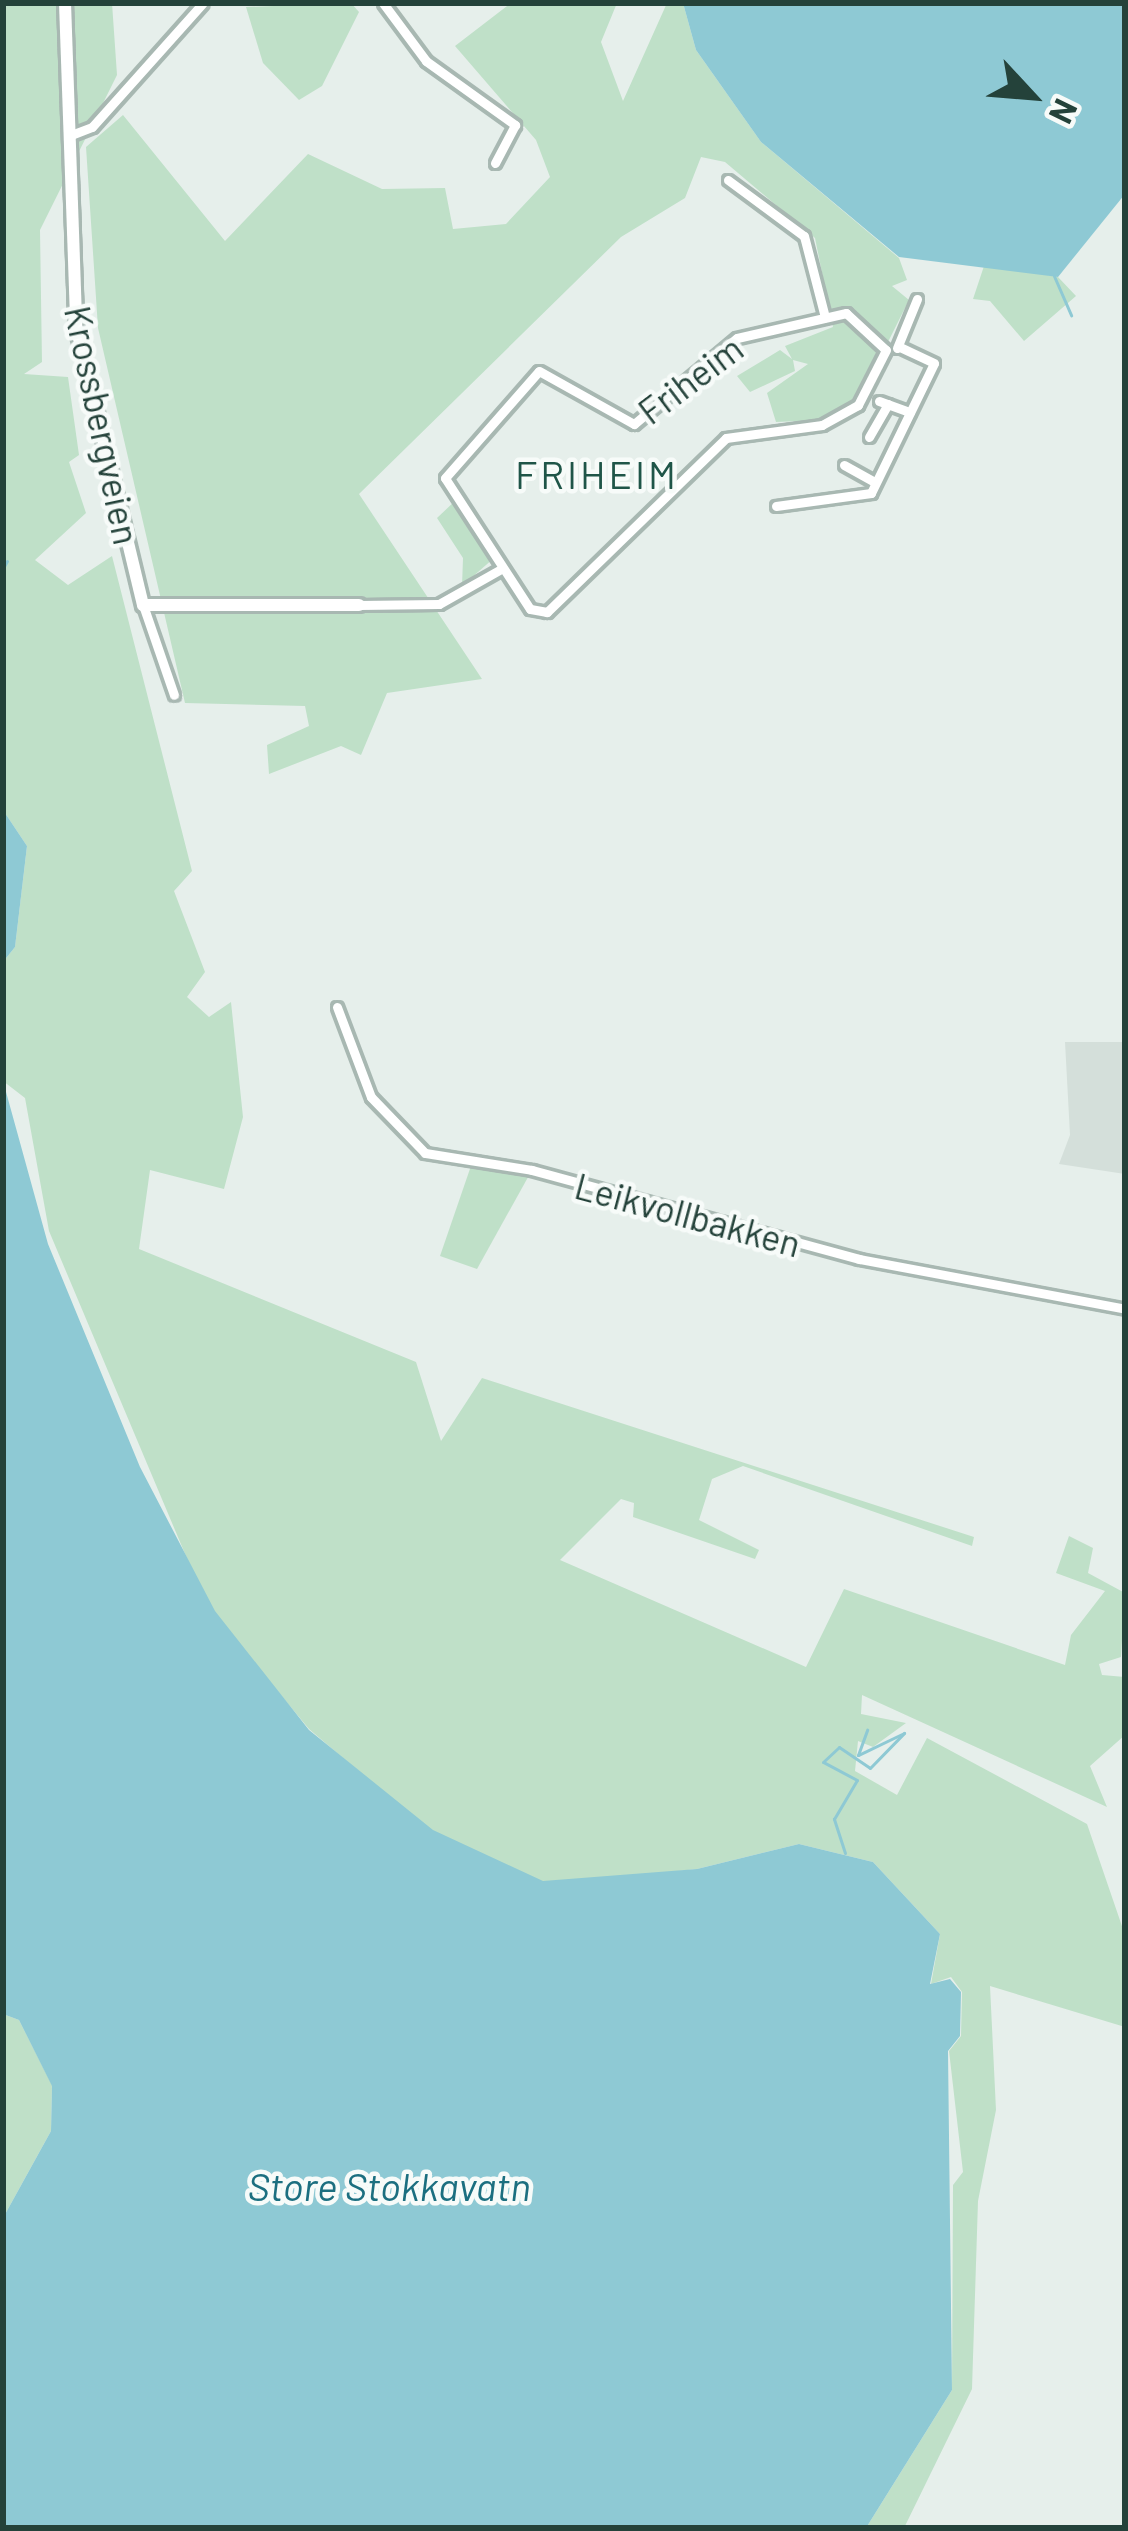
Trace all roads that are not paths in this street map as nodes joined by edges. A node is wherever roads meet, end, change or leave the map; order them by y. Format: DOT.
graph roads {
  1 [pos="64,3"];
  2 [pos="203,3"];
  3 [pos="383,3"];
  4 [pos="70,135"];
  5 [pos="495,163"];
  6 [pos="728,179"];
  7 [pos="917,299"];
  8 [pos="825,317"];
  9 [pos="900,347"];
  10 [pos="886,350"];
  11 [pos="910,412"];
  12 [pos="869,437"];
  13 [pos="844,465"];
  14 [pos="875,482"];
  15 [pos="776,506"];
  16 [pos="502,568"];
  17 [pos="143,605"];
  18 [pos="358,605"];
  19 [pos="174,695"];
  20 [pos="337,1007"];
  21 [pos="1125,1309"];
  1 -- 4 [label="street, Krossbergveien"];
  2 -- 4 [label="street"];
  3 -- 5 [label="street"];
  4 -- 17 [label="street, Krossbergveien"];
  6 -- 8 [label="street"];
  7 -- 9 [label="street"];
  8 -- 10 [label="street"];
  8 -- 16 [label="street, Friheim"];
  9 -- 10 [label="street"];
  9 -- 11 [label="street"];
  10 -- 16 [label="street, Friheim"];
  11 -- 12 [label="street"];
  11 -- 14 [label="street"];
  13 -- 14 [label="street"];
  14 -- 15 [label="street"];
  16 -- 18 [label="street"];
  17 -- 18 [label="street"];
  17 -- 19 [label="street, Krossbergveien"];
  20 -- 21 [label="street, Leikvollbakken"];
}
